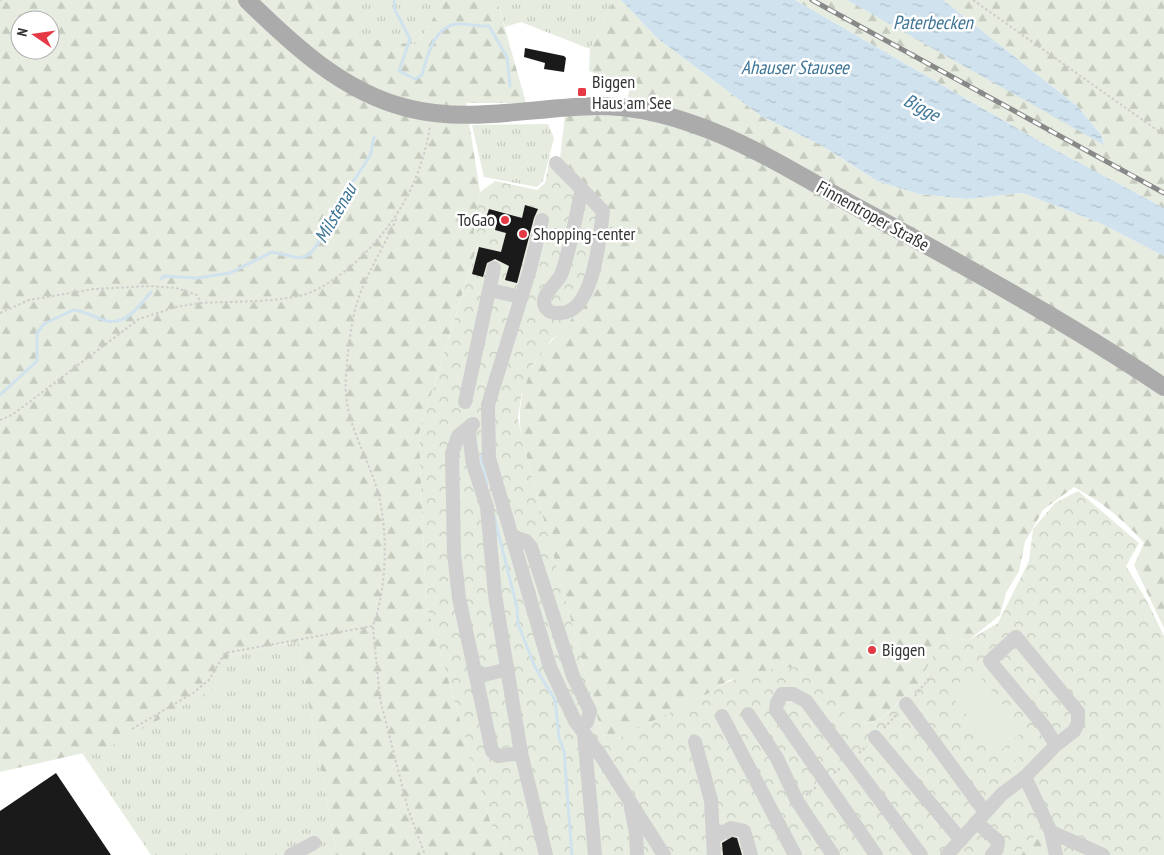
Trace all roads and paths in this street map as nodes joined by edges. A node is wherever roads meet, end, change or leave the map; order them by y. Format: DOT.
graph roads {
  1 [pos="247,0"];
  2 [pos="974,0"];
  3 [pos="432,112"];
  4 [pos="1164,135"];
  5 [pos="556,163"];
  6 [pos="582,190"];
  7 [pos="397,217"];
  8 [pos="542,220"];
  9 [pos="494,268"];
  10 [pos="490,290"];
  11 [pos="521,297"];
  12 [pos="201,303"];
  13 [pos="0,313"];
  14 [pos="1164,387"];
  15 [pos="465,402"];
  16 [pos="0,420"];
  17 [pos="488,421"];
  18 [pos="471,425"];
  19 [pos="373,626"];
  20 [pos="508,669"];
  21 [pos="475,670"];
  22 [pos="906,704"];
  23 [pos="748,714"];
  24 [pos="722,716"];
  25 [pos="132,729"];
  26 [pos="582,730"];
  27 [pos="875,737"];
  28 [pos="695,742"];
  29 [pos="1056,745"];
  30 [pos="521,752"];
  31 [pos="1025,777"];
  32 [pos="629,800"];
  33 [pos="981,817"];
  34 [pos="1051,832"];
  35 [pos="713,838"];
  36 [pos="961,840"];
  37 [pos="314,843"];
  38 [pos="664,854"];
  39 [pos="291,855"];
  40 [pos="425,855"];
  41 [pos="546,855"];
  42 [pos="595,855"];
  43 [pos="637,855"];
  44 [pos="714,855"];
  45 [pos="751,855"];
  46 [pos="794,855"];
  47 [pos="833,855"];
  48 [pos="876,855"];
  49 [pos="921,855"];
  50 [pos="947,855"];
  51 [pos="992,855"];
  52 [pos="1056,855"];
  53 [pos="1103,855"];
  1 -- 3 [label="main road, Finnentroper Straße"];
  2 -- 4 [label="path"];
  3 -- 7 [label="path"];
  3 -- 14 [label="main road, Finnentroper Straße"];
  5 -- 6 [label="lane"];
  6 -- 6 [label="lane"];
  7 -- 12 [label="path"];
  7 -- 19 [label="path"];
  8 -- 11 [label="lane"];
  9 -- 10 [label="lane"];
  10 -- 11 [label="lane"];
  10 -- 15 [label="lane"];
  11 -- 17 [label="lane"];
  12 -- 13 [label="path"];
  12 -- 16 [label="path"];
  17 -- 18 [label="lane"];
  17 -- 26 [label="lane"];
  18 -- 20 [label="lane"];
  18 -- 21 [label="lane"];
  19 -- 25 [label="path"];
  19 -- 40 [label="path"];
  20 -- 21 [label="lane"];
  20 -- 30 [label="lane"];
  21 -- 30 [label="lane"];
  22 -- 33 [label="lane"];
  23 -- 47 [label="lane"];
  24 -- 46 [label="lane"];
  26 -- 32 [label="lane"];
  26 -- 42 [label="lane"];
  27 -- 36 [label="lane"];
  28 -- 35 [label="lane"];
  29 -- 29 [label="lane"];
  29 -- 31 [label="lane"];
  30 -- 41 [label="lane"];
  31 -- 33 [label="lane"];
  31 -- 34 [label="lane"];
  32 -- 38 [label="lane"];
  32 -- 43 [label="lane"];
  33 -- 36 [label="lane"];
  33 -- 51 [label="lane"];
  34 -- 52 [label="lane"];
  34 -- 53 [label="lane"];
  35 -- 44 [label="lane"];
  35 -- 45 [label="lane"];
  36 -- 50 [label="lane"];
  37 -- 39 [label="lane"];
  48 -- 49 [label="lane"];
}
